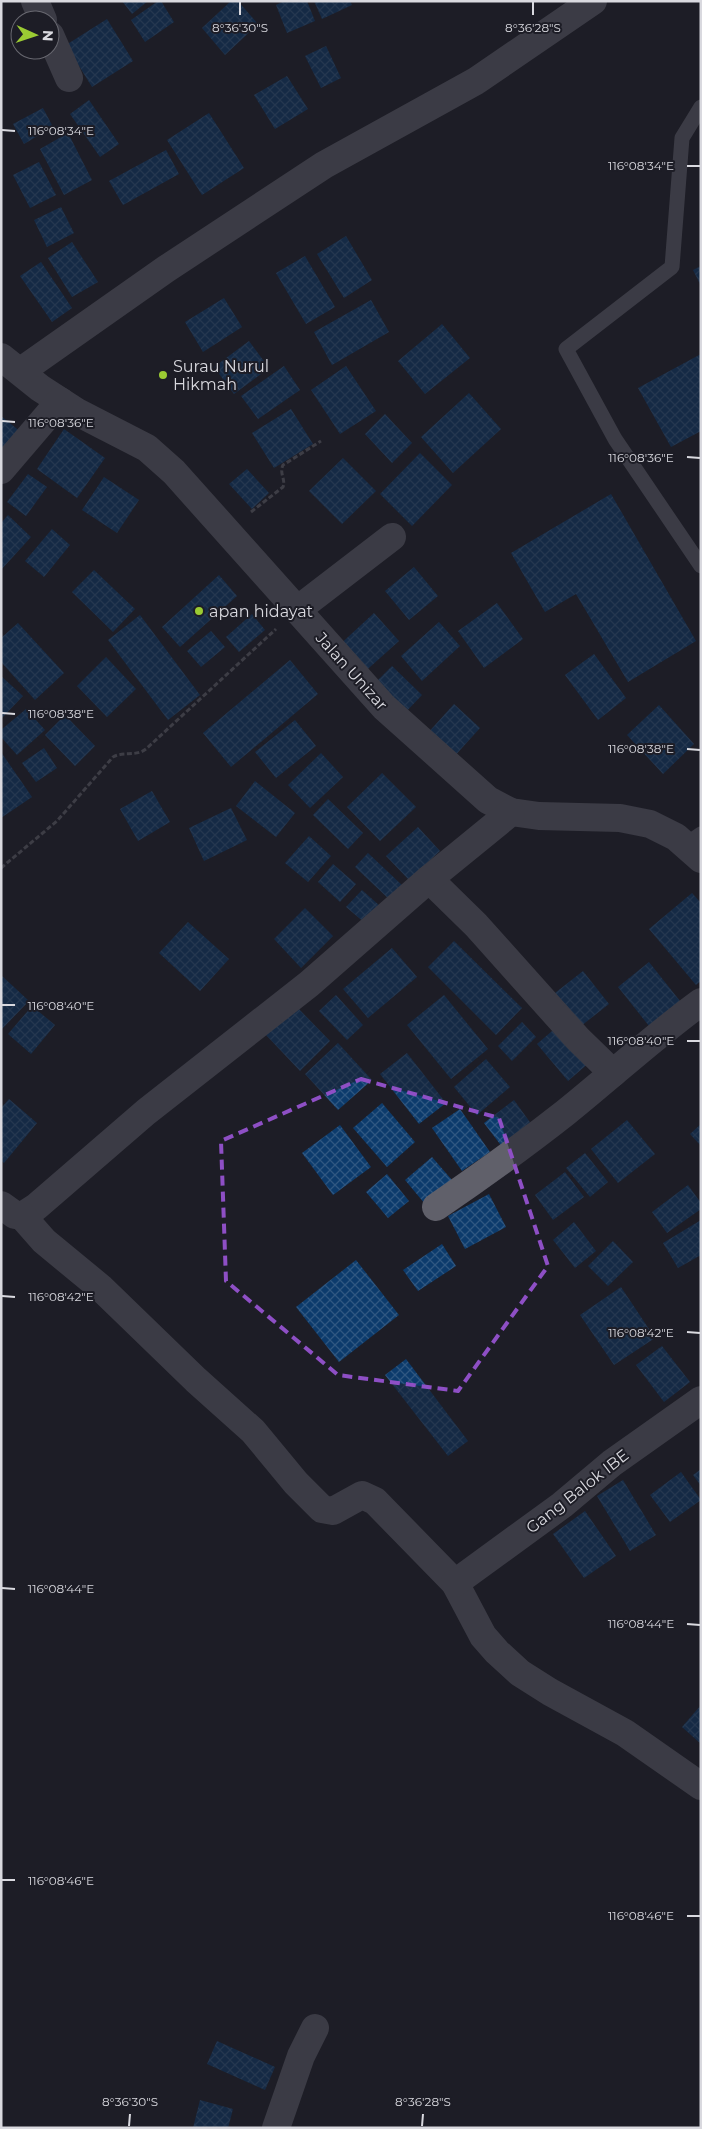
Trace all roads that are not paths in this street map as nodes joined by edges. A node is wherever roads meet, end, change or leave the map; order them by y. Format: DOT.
graph roads {
  1 [pos="593,1"];
  2 [pos="60,58"];
  3 [pos="69,78"];
  4 [pos="701,107"];
  5 [pos="11,364"];
  6 [pos="60,401"];
  7 [pos="1,470"];
  8 [pos="392,537"];
  9 [pos="701,566"];
  10 [pos="297,610"];
  11 [pos="511,812"];
  12 [pos="696,846"];
  13 [pos="429,879"];
  14 [pos="701,1002"];
  15 [pos="613,1073"];
  16 [pos="436,1207"];
  17 [pos="12,1211"];
  18 [pos="701,1400"];
  19 [pos="455,1583"];
  20 [pos="701,1786"];
  21 [pos="315,2028"];
  22 [pos="276,2128"];
  1 -- 5 [label="street"];
  2 -- 3 [label="street"];
  4 -- 9 [label="lane"];
  5 -- 6 [label="street, Jalan Unizar"];
  6 -- 7 [label="street"];
  6 -- 10 [label="street, Jalan Unizar"];
  8 -- 10 [label="street"];
  10 -- 11 [label="street, Jalan Unizar"];
  11 -- 12 [label="street, Jalan Unizar"];
  11 -- 13 [label="street"];
  13 -- 15 [label="street"];
  13 -- 17 [label="street"];
  14 -- 15 [label="street"];
  15 -- 16 [label="street"];
  17 -- 19 [label="street"];
  18 -- 19 [label="street, Gang Balok IBE"];
  19 -- 20 [label="street"];
  21 -- 22 [label="street"];
}
